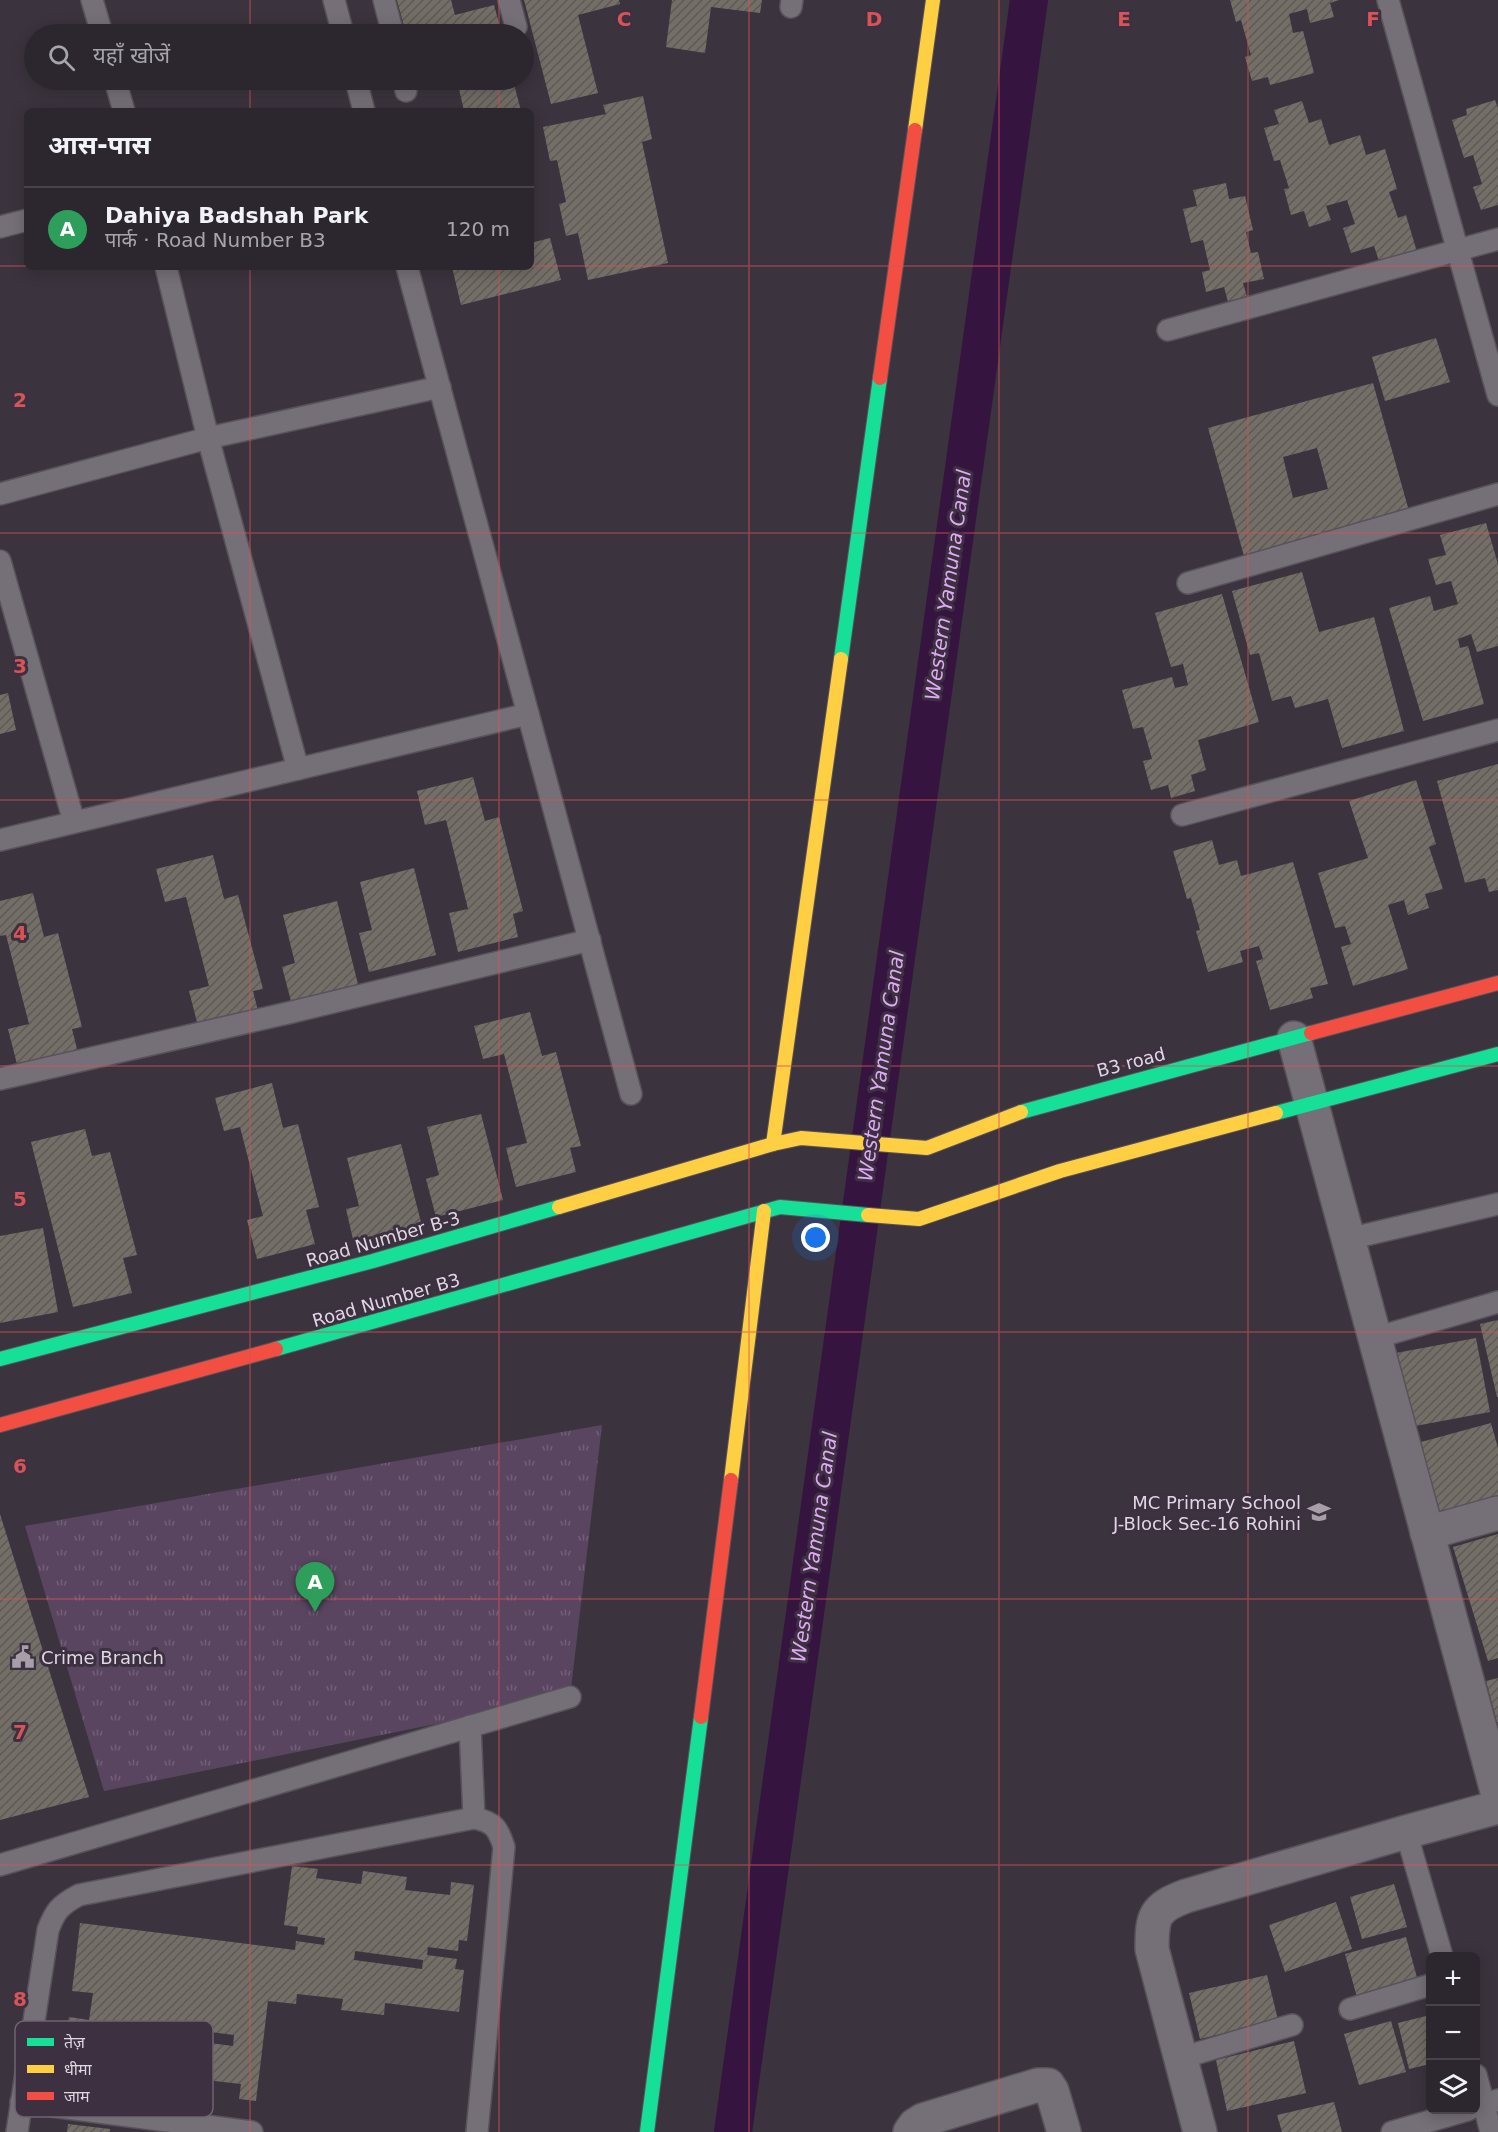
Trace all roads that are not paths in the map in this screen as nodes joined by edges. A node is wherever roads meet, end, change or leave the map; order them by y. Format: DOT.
graph roads {
  1 [pos="92,0"];
  2 [pos="334,0"];
  3 [pos="384,0"];
  4 [pos="509,0"];
  5 [pos="933,0"];
  6 [pos="1388,0"];
  7 [pos="99,24"];
  8 [pos="340,24"];
  9 [pos="390,24"];
  10 [pos="515,24"];
  11 [pos="118,90"];
  12 [pos="359,90"];
  13 [pos="123,108"];
  14 [pos="363,108"];
  15 [pos="24,221"];
  16 [pos="0,227"];
  17 [pos="1498,239"];
  18 [pos="1457,249"];
  19 [pos="167,270"];
  20 [pos="408,270"];
  21 [pos="1168,330"];
  22 [pos="440,387"];
  23 [pos="1498,394"];
  24 [pos="208,438"];
  25 [pos="0,494"];
  26 [pos="1498,494"];
  27 [pos="0,561"];
  28 [pos="1188,583"];
  29 [pos="528,714"];
  30 [pos="1498,730"];
  31 [pos="298,769"];
  32 [pos="1182,815"];
  33 [pos="74,822"];
  34 [pos="0,840"];
  35 [pos="590,940"];
  36 [pos="1498,983"];
  37 [pos="1294,1038"];
  38 [pos="1498,1054"];
  39 [pos="0,1078"];
  40 [pos="631,1094"];
  41 [pos="1312,1104"];
  42 [pos="773,1144"];
  43 [pos="1498,1204"];
  44 [pos="764,1211"];
  45 [pos="1348,1239"];
  46 [pos="1498,1302"];
  47 [pos="1374,1338"];
  48 [pos="0,1359"];
  49 [pos="0,1425"];
  50 [pos="1498,1513"];
  51 [pos="1427,1533"];
  52 [pos="570,1697"];
  53 [pos="470,1726"];
  54 [pos="1498,1795"];
  55 [pos="1498,1808"];
  56 [pos="474,1818"];
  57 [pos="1406,1832"];
  58 [pos="0,1865"];
  59 [pos="1441,1952"];
  60 [pos="1426,1986"];
  61 [pos="1350,2008"];
  62 [pos="34,2021"];
  63 [pos="1292,2025"];
  64 [pos="1181,2058"];
  65 [pos="1481,2105"];
  66 [pos="18,2117"];
  67 [pos="136,2117"];
  68 [pos="913,2131"];
  69 [pos="16,2132"];
  70 [pos="252,2132"];
  71 [pos="477,2132"];
  72 [pos="647,2132"];
  73 [pos="1064,2132"];
  74 [pos="1200,2132"];
  75 [pos="1392,2132"];
  76 [pos="1491,2132"];
  1 -- 7 [label="lane"];
  2 -- 8 [label="lane"];
  3 -- 9 [label="lane"];
  4 -- 10 [label="lane"];
  5 -- 42 [label="street"];
  6 -- 18 [label="lane"];
  11 -- 13 [label="lane"];
  12 -- 14 [label="lane"];
  15 -- 16 [label="lane"];
  17 -- 18 [label="lane"];
  18 -- 21 [label="lane"];
  18 -- 23 [label="lane"];
  19 -- 24 [label="lane"];
  20 -- 22 [label="lane"];
  22 -- 24 [label="lane"];
  22 -- 29 [label="lane"];
  24 -- 25 [label="lane"];
  24 -- 31 [label="lane"];
  26 -- 28 [label="lane"];
  27 -- 33 [label="lane"];
  29 -- 31 [label="lane"];
  29 -- 35 [label="lane"];
  30 -- 32 [label="lane"];
  31 -- 33 [label="lane"];
  33 -- 34 [label="lane"];
  35 -- 39 [label="lane"];
  35 -- 40 [label="lane"];
  36 -- 37 [label="street, B3 road"];
  37 -- 41 [label="street"];
  37 -- 42 [label="street, B3 road"];
  38 -- 41 [label="street"];
  41 -- 44 [label="street, Road Number B3"];
  41 -- 45 [label="street"];
  42 -- 48 [label="street, Road Number B-3"];
  43 -- 45 [label="lane"];
  44 -- 49 [label="street, Road Number B3"];
  44 -- 72 [label="street"];
  45 -- 47 [label="street"];
  46 -- 47 [label="lane"];
  47 -- 51 [label="street"];
  50 -- 51 [label="street"];
  51 -- 54 [label="street"];
  52 -- 53 [label="lane"];
  53 -- 56 [label="lane"];
  53 -- 58 [label="lane"];
  55 -- 57 [label="street"];
  56 -- 62 [label="lane"];
  56 -- 71 [label="lane"];
  57 -- 59 [label="lane"];
  57 -- 64 [label="street"];
  60 -- 61 [label="lane"];
  63 -- 64 [label="lane"];
  64 -- 74 [label="street"];
  65 -- 75 [label="lane"];
  65 -- 76 [label="lane"];
  66 -- 69 [label="lane"];
  67 -- 70 [label="lane"];
  68 -- 73 [label="street"];
}
